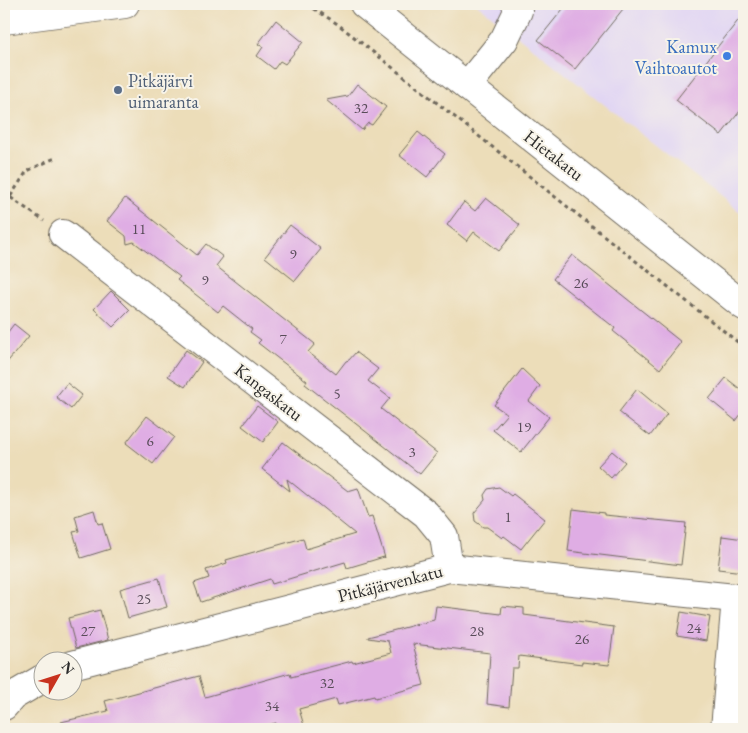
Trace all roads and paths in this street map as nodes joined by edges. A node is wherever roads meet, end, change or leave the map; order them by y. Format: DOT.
graph roads {
  1 [pos="125,4"];
  2 [pos="307,4"];
  3 [pos="364,4"];
  4 [pos="516,4"];
  5 [pos="4,20"];
  6 [pos="467,86"];
  7 [pos="55,158"];
  8 [pos="4,193"];
  9 [pos="10,197"];
  10 [pos="4,210"];
  11 [pos="63,234"];
  12 [pos="744,306"];
  13 [pos="744,347"];
  14 [pos="449,568"];
  15 [pos="740,598"];
  16 [pos="82,662"];
  17 [pos="32,685"];
  18 [pos="4,706"];
  19 [pos="725,729"];
  1 -- 5 [label="street"];
  2 -- 13 [label="path"];
  3 -- 6 [label="street, Hietakatu"];
  4 -- 6 [label="street"];
  6 -- 12 [label="street, Hietakatu"];
  7 -- 9 [label="path"];
  8 -- 9 [label="path"];
  9 -- 10 [label="path"];
  9 -- 11 [label="path"];
  11 -- 14 [label="street, Kangaskatu"];
  14 -- 15 [label="street, Pitkäjärvenkatu"];
  14 -- 16 [label="street, Pitkäjärvenkatu"];
  15 -- 19 [label="street"];
  17 -- 18 [label="street"];
}
